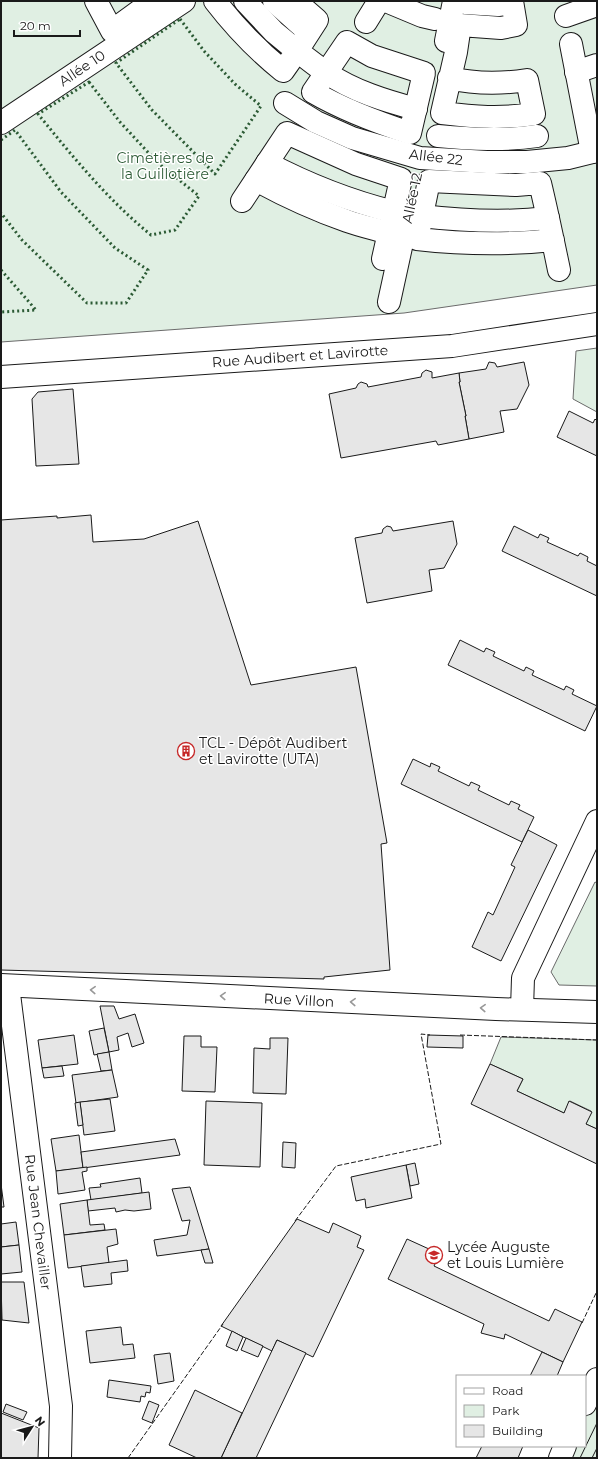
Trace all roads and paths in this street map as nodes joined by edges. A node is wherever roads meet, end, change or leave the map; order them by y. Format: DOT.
graph roads {
  1 [pos="96,1"];
  2 [pos="153,1"];
  3 [pos="184,1"];
  4 [pos="215,1"];
  5 [pos="245,1"];
  6 [pos="274,1"];
  7 [pos="295,1"];
  8 [pos="379,1"];
  9 [pos="386,1"];
  10 [pos="459,2"];
  11 [pos="512,2"];
  12 [pos="597,5"];
  13 [pos="130,8"];
  14 [pos="566,16"];
  15 [pos="436,19"];
  16 [pos="366,22"];
  17 [pos="309,32"];
  18 [pos="570,44"];
  19 [pos="297,51"];
  20 [pos="597,66"];
  21 [pos="326,73"];
  22 [pos="584,79"];
  23 [pos="448,85"];
  24 [pos="285,103"];
  25 [pos="532,104"];
  26 [pos="590,105"];
  27 [pos="1,122"];
  28 [pos="592,128"];
  29 [pos="438,136"];
  30 [pos="537,136"];
  31 [pos="595,152"];
  32 [pos="420,158"];
  33 [pos="541,161"];
  34 [pos="262,171"];
  35 [pos="242,201"];
  36 [pos="394,212"];
  37 [pos="421,216"];
  38 [pos="548,218"];
  39 [pos="389,233"];
  40 [pos="553,240"];
  41 [pos="383,259"];
  42 [pos="559,270"];
  43 [pos="389,302"];
  44 [pos="597,324"];
  45 [pos="1,377"];
  46 [pos="597,821"];
  47 [pos="5,986"];
  48 [pos="522,1009"];
  49 [pos="597,1012"];
  50 [pos="597,1379"];
  51 [pos="586,1402"];
  52 [pos="565,1447"];
  53 [pos="60,1458"];
  54 [pos="560,1458"];
  1 -- 13 [label="street"];
  2 -- 13 [label="street"];
  3 -- 27 [label="street, Allée 10"];
  4 -- 19 [label="street"];
  5 -- 19 [label="street"];
  6 -- 17 [label="street"];
  7 -- 17 [label="street"];
  8 -- 16 [label="street"];
  9 -- 15 [label="street"];
  10 -- 11 [label="street"];
  10 -- 32 [label="street, Allée 12"];
  11 -- 23 [label="street"];
  12 -- 14 [label="street"];
  17 -- 19 [label="street"];
  18 -- 22 [label="street"];
  19 -- 21 [label="street"];
  20 -- 22 [label="street"];
  21 -- 21 [label="street"];
  22 -- 26 [label="street"];
  23 -- 25 [label="street"];
  23 -- 25 [label="street"];
  24 -- 32 [label="street, Allée 22"];
  25 -- 30 [label="street"];
  26 -- 28 [label="street"];
  28 -- 31 [label="street"];
  29 -- 30 [label="street"];
  30 -- 33 [label="street"];
  31 -- 33 [label="street, Allée 22"];
  32 -- 33 [label="street, Allée 22"];
  32 -- 43 [label="street, Allée 12"];
  34 -- 35 [label="street"];
  34 -- 36 [label="street"];
  34 -- 36 [label="street"];
  34 -- 39 [label="street"];
  36 -- 39 [label="street"];
  37 -- 38 [label="street"];
  37 -- 38 [label="street"];
  37 -- 40 [label="street"];
  38 -- 40 [label="street"];
  39 -- 41 [label="street"];
  40 -- 42 [label="street"];
  44 -- 45 [label="street, Rue Audibert et Lavirotte"];
  46 -- 48 [label="street"];
  48 -- 47 [label="street, Rue Villon, one-way"];
  47 -- 53 [label="street, Rue Jean Chevailler"];
  48 -- 49 [label="street, Rue Villon"];
  50 -- 51 [label="street"];
  52 -- 54 [label="street"];
}
